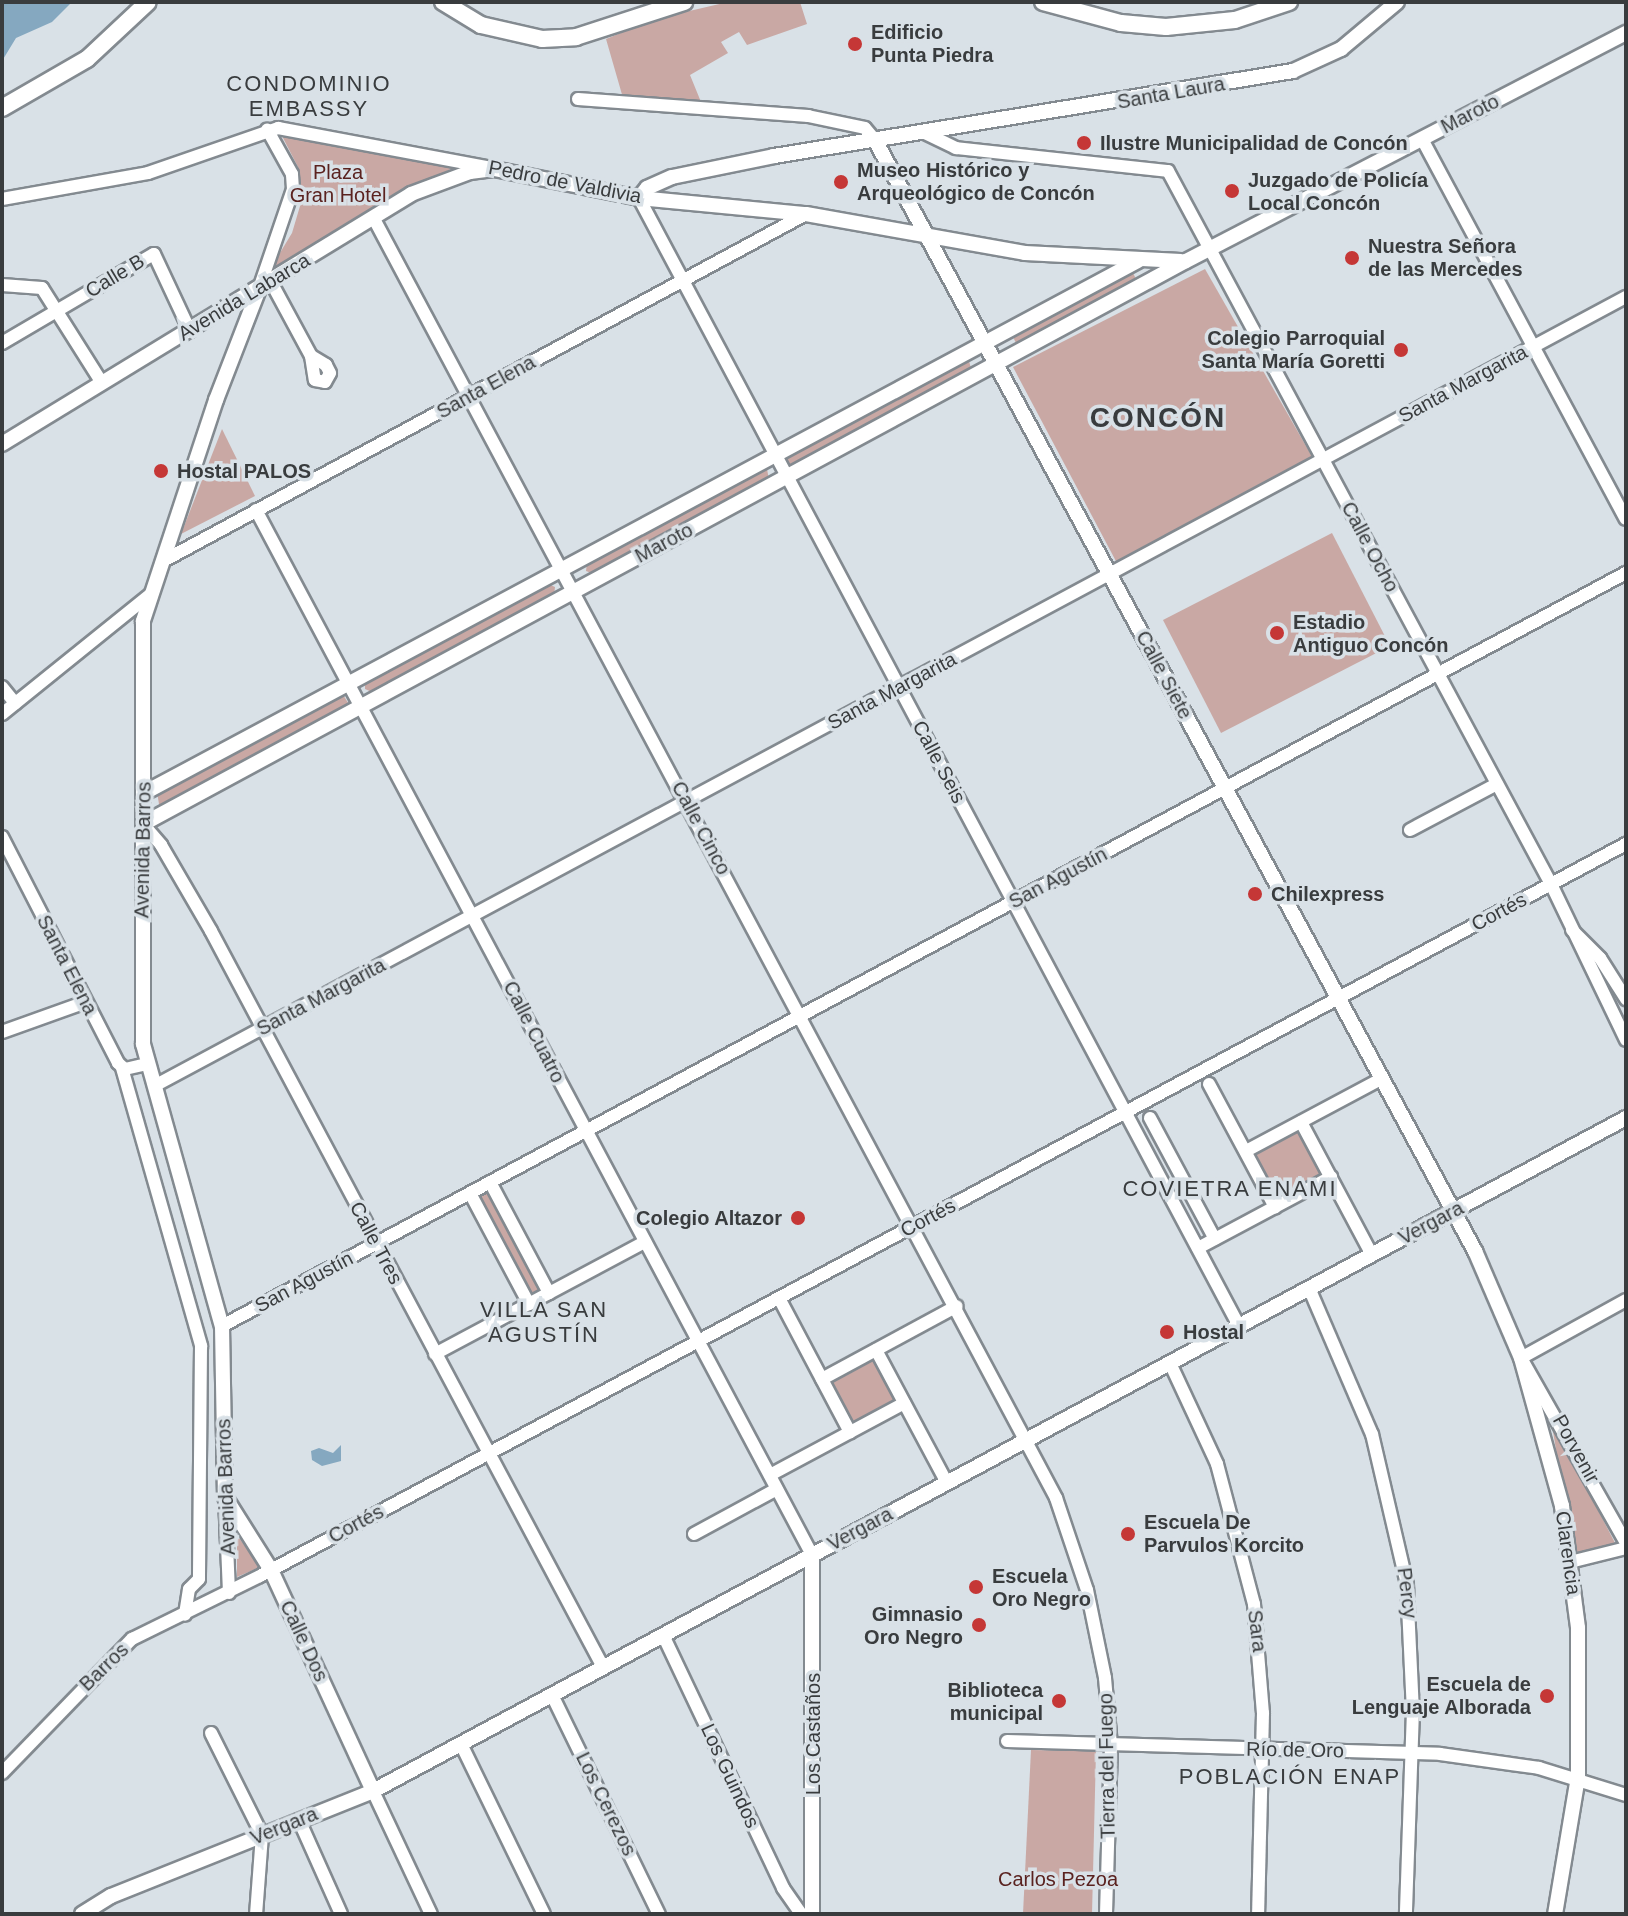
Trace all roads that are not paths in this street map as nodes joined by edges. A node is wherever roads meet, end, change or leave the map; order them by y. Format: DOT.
graph roads {
  1 [pos="148,2"];
  2 [pos="443,2"];
  3 [pos="684,2"];
  4 [pos="1043,2"];
  5 [pos="1289,2"];
  6 [pos="1397,2"];
  7 [pos="1626,33"];
  8 [pos="578,99"];
  9 [pos="2,108"];
  10 [pos="267,129"];
  11 [pos="923,132"];
  12 [pos="1422,139"];
  13 [pos="875,140"];
  14 [pos="494,169"];
  15 [pos="639,198"];
  16 [pos="2,199"];
  17 [pos="806,214"];
  18 [pos="373,217"];
  19 [pos="931,237"];
  20 [pos="1210,249"];
  21 [pos="1139,261"];
  22 [pos="1186,261"];
  23 [pos="682,279"];
  24 [pos="2,285"];
  25 [pos="265,286"];
  26 [pos="1626,297"];
  27 [pos="58,310"];
  28 [pos="190,331"];
  29 [pos="988,341"];
  30 [pos="2,343"];
  31 [pos="1534,347"];
  32 [pos="311,356"];
  33 [pos="997,364"];
  34 [pos="102,383"];
  35 [pos="469,396"];
  36 [pos="2,444"];
  37 [pos="776,456"];
  38 [pos="1323,460"];
  39 [pos="787,477"];
  40 [pos="256,510"];
  41 [pos="1626,519"];
  42 [pos="165,560"];
  43 [pos="562,570"];
  44 [pos="1626,573"];
  45 [pos="1110,574"];
  46 [pos="574,592"];
  47 [pos="152,593"];
  48 [pos="1438,674"];
  49 [pos="349,684"];
  50 [pos="2,687"];
  51 [pos="899,687"];
  52 [pos="15,703"];
  53 [pos="361,706"];
  54 [pos="2,714"];
  55 [pos="1497,784"];
  56 [pos="1225,788"];
  57 [pos="144,793"];
  58 [pos="686,801"];
  59 [pos="143,824"];
  60 [pos="1410,830"];
  61 [pos="2,837"];
  62 [pos="1626,844"];
  63 [pos="1551,884"];
  64 [pos="1014,902"];
  65 [pos="473,915"];
  66 [pos="1567,925"];
  67 [pos="1337,999"];
  68 [pos="1626,999"];
  69 [pos="86,1002"];
  70 [pos="801,1016"];
  71 [pos="263,1028"];
  72 [pos="2,1032"];
  73 [pos="1626,1040"];
  74 [pos="147,1064"];
  75 [pos="122,1068"];
  76 [pos="1381,1079"];
  77 [pos="158,1084"];
  78 [pos="1209,1084"];
  79 [pos="1126,1112"];
  80 [pos="1150,1118"];
  81 [pos="1626,1118"];
  82 [pos="1301,1122"];
  83 [pos="585,1131"];
  84 [pos="1246,1151"];
  85 [pos="1331,1177"];
  86 [pos="490,1182"];
  87 [pos="470,1193"];
  88 [pos="1275,1207"];
  89 [pos="1453,1211"];
  90 [pos="914,1226"];
  91 [pos="1215,1239"];
  92 [pos="645,1242"];
  93 [pos="376,1244"];
  94 [pos="1198,1248"];
  95 [pos="1372,1255"];
  96 [pos="1309,1288"];
  97 [pos="549,1293"];
  98 [pos="779,1298"];
  99 [pos="1626,1300"];
  100 [pos="529,1304"];
  101 [pos="957,1306"];
  102 [pos="222,1326"];
  103 [pos="1239,1326"];
  104 [pos="698,1341"];
  105 [pos="876,1350"];
  106 [pos="435,1354"];
  107 [pos="1521,1358"];
  108 [pos="1170,1363"];
  109 [pos="822,1379"];
  110 [pos="904,1403"];
  111 [pos="850,1432"];
  112 [pos="1028,1439"];
  113 [pos="489,1454"];
  114 [pos="770,1475"];
  115 [pos="947,1483"];
  116 [pos="777,1489"];
  117 [pos="225,1497"];
  118 [pos="694,1534"];
  119 [pos="1626,1545"];
  120 [pos="812,1555"];
  121 [pos="1570,1562"];
  122 [pos="271,1570"];
  123 [pos="229,1593"];
  124 [pos="185,1615"];
  125 [pos="663,1635"];
  126 [pos="603,1667"];
  127 [pos="552,1695"];
  128 [pos="211,1733"];
  129 [pos="1007,1741"];
  130 [pos="461,1744"];
  131 [pos="1111,1745"];
  132 [pos="1263,1749"];
  133 [pos="1411,1752"];
  134 [pos="2,1773"];
  135 [pos="1578,1777"];
  136 [pos="373,1791"];
  137 [pos="1626,1795"];
  138 [pos="299,1820"];
  139 [pos="262,1835"];
  140 [pos="82,1914"];
  141 [pos="256,1914"];
  142 [pos="341,1914"];
  143 [pos="431,1914"];
  144 [pos="544,1914"];
  145 [pos="659,1914"];
  146 [pos="801,1914"];
  147 [pos="812,1914"];
  148 [pos="1106,1914"];
  149 [pos="1258,1914"];
  150 [pos="1406,1914"];
  151 [pos="1555,1914"];
  1 -- 9 [label="main road"];
  2 -- 3 [label="main road"];
  4 -- 5 [label="main road"];
  6 -- 11 [label="street, Santa Laura"];
  7 -- 12 [label="street, Maroto"];
  8 -- 13 [label="street"];
  10 -- 14 [label="street, Pedro de Valdivia"];
  10 -- 16 [label="street, Pedro de Valdivia"];
  10 -- 25 [label="street, Avenida Barros"];
  11 -- 13 [label="street, Santa Laura"];
  11 -- 20 [label="street, Calle Ocho"];
  12 -- 20 [label="street, Maroto"];
  12 -- 31 [label="street"];
  13 -- 15 [label="street, Santa Laura"];
  13 -- 19 [label="street, Calle Siete"];
  14 -- 15 [label="street, Pedro de Valdivia"];
  14 -- 18 [label="street, Avenida Labarca"];
  15 -- 17 [label="street, Pedro de Valdivia"];
  15 -- 23 [label="street, Calle Seis"];
  17 -- 19 [label="street, Pedro de Valdivia"];
  17 -- 23 [label="street, Santa Elena"];
  18 -- 25 [label="street, Avenida Labarca"];
  18 -- 35 [label="street, Calle Cinco"];
  19 -- 21 [label="street, Pedro de Valdivia"];
  19 -- 29 [label="street, Calle Siete"];
  20 -- 22 [label="street, Maroto"];
  20 -- 38 [label="street, Calle Ocho"];
  21 -- 22 [label="street, Maroto"];
  21 -- 29 [label="street, Maroto"];
  22 -- 33 [label="street, Maroto"];
  23 -- 35 [label="street, Santa Elena"];
  23 -- 37 [label="street, Calle Seis"];
  24 -- 27 [label="street"];
  25 -- 28 [label="street, Avenida Labarca"];
  25 -- 32 [label="street"];
  25 -- 42 [label="street, Avenida Barros"];
  26 -- 31 [label="street, Santa Margarita"];
  27 -- 28 [label="street, Calle B"];
  27 -- 30 [label="street, Calle B"];
  27 -- 34 [label="street"];
  28 -- 34 [label="street, Avenida Labarca"];
  29 -- 33 [label="street, Calle Siete"];
  29 -- 37 [label="street, Maroto"];
  31 -- 38 [label="street, Santa Margarita"];
  31 -- 41 [label="street"];
  33 -- 39 [label="street, Maroto"];
  33 -- 45 [label="street, Calle Siete"];
  34 -- 36 [label="street, Avenida Labarca"];
  35 -- 40 [label="street, Santa Elena"];
  35 -- 43 [label="street, Calle Cinco"];
  37 -- 39 [label="street, Calle Seis"];
  37 -- 43 [label="street, Maroto"];
  38 -- 45 [label="street, Santa Margarita"];
  38 -- 48 [label="street, Calle Ocho"];
  39 -- 46 [label="street, Maroto"];
  39 -- 51 [label="street, Calle Seis"];
  40 -- 42 [label="street, Santa Elena"];
  40 -- 49 [label="street, Calle Cuatro"];
  42 -- 47 [label="street, Avenida Barros"];
  43 -- 46 [label="street, Calle Cinco"];
  43 -- 49 [label="street, Maroto"];
  44 -- 48 [label="street, San Agustín"];
  45 -- 51 [label="street, Santa Margarita"];
  45 -- 56 [label="street, Calle Siete"];
  46 -- 53 [label="street, Maroto"];
  46 -- 58 [label="street, Calle Cinco"];
  47 -- 52 [label="street"];
  47 -- 57 [label="street, Avenida Barros"];
  48 -- 55 [label="street, Calle Ocho"];
  48 -- 56 [label="street, San Agustín"];
  49 -- 53 [label="street, Calle Cuatro"];
  49 -- 57 [label="street, Maroto"];
  50 -- 52 [label="street"];
  51 -- 58 [label="street, Santa Margarita"];
  51 -- 64 [label="street, Calle Seis"];
  52 -- 54 [label="street"];
  53 -- 59 [label="street, Maroto"];
  53 -- 65 [label="street, Calle Cuatro"];
  55 -- 60 [label="street"];
  55 -- 63 [label="street, Calle Ocho"];
  56 -- 64 [label="street, San Agustín"];
  56 -- 67 [label="street, Calle Siete"];
  57 -- 59 [label="street, Avenida Barros"];
  58 -- 65 [label="street, Santa Margarita"];
  58 -- 70 [label="street, Calle Cinco"];
  59 -- 71 [label="street, Calle Tres"];
  59 -- 74 [label="street, Avenida Barros"];
  61 -- 69 [label="street, Santa Elena"];
  62 -- 63 [label="street, Cortés"];
  63 -- 66 [label="street, Calle Ocho"];
  63 -- 67 [label="street, Cortés"];
  64 -- 70 [label="street, San Agustín"];
  64 -- 79 [label="street, Calle Seis"];
  65 -- 71 [label="street, Santa Margarita"];
  65 -- 83 [label="street, Calle Cuatro"];
  66 -- 68 [label="street, Calle Ocho"];
  66 -- 73 [label="street, Calle Ocho"];
  67 -- 76 [label="street, Calle Siete"];
  67 -- 79 [label="street, Cortés"];
  69 -- 72 [label="street"];
  69 -- 75 [label="street, Santa Elena"];
  70 -- 83 [label="street, San Agustín"];
  70 -- 90 [label="street, Calle Cinco"];
  71 -- 77 [label="street, Santa Margarita"];
  71 -- 93 [label="street, Calle Tres"];
  74 -- 75 [label="street"];
  74 -- 77 [label="street, Avenida Barros"];
  75 -- 124 [label="street, Avenida Barros"];
  76 -- 82 [label="street"];
  76 -- 89 [label="street, Calle Siete"];
  77 -- 102 [label="street, Avenida Barros"];
  78 -- 84 [label="street"];
  79 -- 90 [label="street, Cortés"];
  79 -- 94 [label="street, Calle Seis"];
  80 -- 91 [label="street"];
  81 -- 89 [label="street, Vergara"];
  82 -- 84 [label="street"];
  82 -- 85 [label="street"];
  83 -- 86 [label="street, San Agustín"];
  83 -- 92 [label="street, Calle Cuatro"];
  84 -- 88 [label="street"];
  85 -- 88 [label="street"];
  85 -- 95 [label="street"];
  86 -- 87 [label="street, San Agustín"];
  86 -- 97 [label="street"];
  87 -- 93 [label="street, San Agustín"];
  87 -- 100 [label="street"];
  88 -- 91 [label="street"];
  89 -- 95 [label="street, Vergara"];
  89 -- 107 [label="street, Clarencia"];
  90 -- 98 [label="street, Cortés"];
  90 -- 101 [label="street, Calle Cinco"];
  91 -- 94 [label="street"];
  92 -- 97 [label="street"];
  92 -- 104 [label="street, Calle Cuatro"];
  93 -- 102 [label="street, San Agustín"];
  93 -- 106 [label="street, Calle Tres"];
  94 -- 103 [label="street, Calle Seis"];
  95 -- 96 [label="street, Vergara"];
  96 -- 103 [label="street, Vergara"];
  96 -- 133 [label="street, Percy"];
  97 -- 100 [label="street"];
  98 -- 104 [label="street, Cortés"];
  98 -- 109 [label="street"];
  99 -- 107 [label="street"];
  100 -- 106 [label="street"];
  101 -- 105 [label="street"];
  101 -- 112 [label="street, Calle Cinco"];
  102 -- 117 [label="street, Avenida Barros"];
  103 -- 108 [label="street, Vergara"];
  104 -- 113 [label="street, Cortés"];
  104 -- 114 [label="street, Calle Cuatro"];
  105 -- 109 [label="street"];
  105 -- 110 [label="street"];
  106 -- 113 [label="street, Calle Tres"];
  107 -- 119 [label="street, Porvenir"];
  107 -- 121 [label="street, Clarencia"];
  108 -- 112 [label="street, Vergara"];
  108 -- 132 [label="street, Sara"];
  109 -- 111 [label="street"];
  110 -- 111 [label="street"];
  110 -- 115 [label="street"];
  111 -- 114 [label="street"];
  112 -- 115 [label="street, Vergara"];
  112 -- 131 [label="street, Tierra del Fuego"];
  113 -- 122 [label="street, Cortés"];
  113 -- 126 [label="street, Calle Tres"];
  114 -- 116 [label="street, Calle Cuatro"];
  115 -- 120 [label="street, Vergara"];
  116 -- 118 [label="street"];
  116 -- 120 [label="street, Calle Cuatro"];
  117 -- 122 [label="street, Calle Dos"];
  117 -- 123 [label="street, Avenida Barros"];
  119 -- 121 [label="street"];
  120 -- 125 [label="street, Vergara"];
  120 -- 147 [label="street, Los Castaños"];
  121 -- 135 [label="street, Clarencia"];
  122 -- 123 [label="street, Cortés"];
  122 -- 136 [label="street, Calle Dos"];
  123 -- 124 [label="street, Barros"];
  124 -- 134 [label="street, Barros"];
  125 -- 126 [label="street, Vergara"];
  125 -- 146 [label="street, Los Guindos"];
  126 -- 127 [label="street, Vergara"];
  127 -- 130 [label="street, Vergara"];
  127 -- 145 [label="street, Los Cerezos"];
  128 -- 139 [label="street"];
  129 -- 131 [label="street, Río de Oro"];
  130 -- 136 [label="street, Vergara"];
  130 -- 144 [label="street"];
  131 -- 132 [label="street, Río de Oro"];
  131 -- 148 [label="street, Tierra del Fuego"];
  132 -- 133 [label="street, Río de Oro"];
  132 -- 149 [label="street, Sara"];
  133 -- 135 [label="street, Río de Oro"];
  133 -- 150 [label="street, Percy"];
  135 -- 137 [label="street, Río de Oro"];
  135 -- 151 [label="street, Clarencia"];
  136 -- 138 [label="street, Vergara"];
  136 -- 143 [label="street"];
  138 -- 139 [label="street, Vergara"];
  138 -- 142 [label="street"];
  139 -- 140 [label="street, Vergara"];
  139 -- 141 [label="street"];
}
